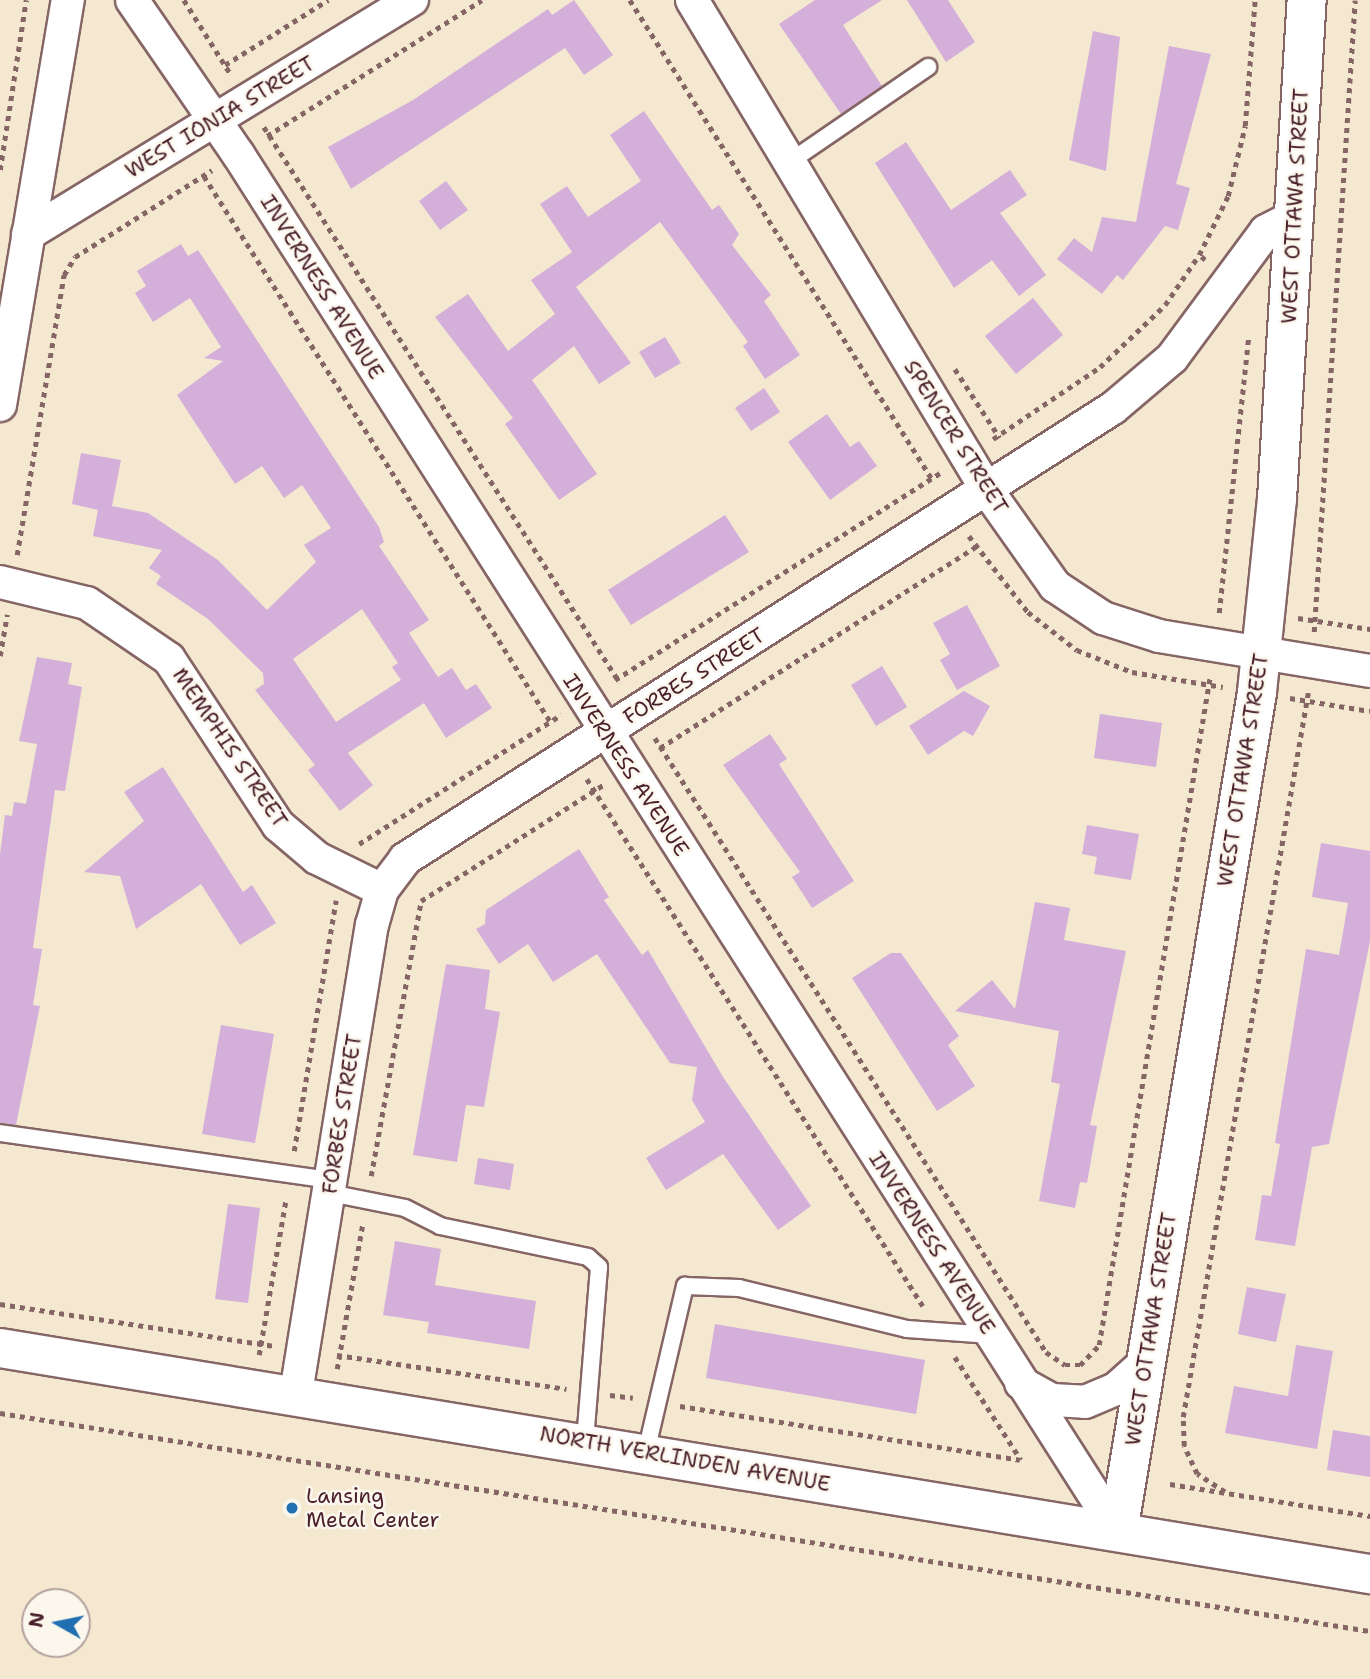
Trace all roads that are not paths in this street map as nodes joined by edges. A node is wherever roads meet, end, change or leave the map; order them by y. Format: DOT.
graph roads {
  1 [pos="68,0"];
  2 [pos="132,0"];
  3 [pos="412,0"];
  4 [pos="692,0"];
  5 [pos="1307,0"];
  6 [pos="928,67"];
  7 [pos="214,121"];
  8 [pos="788,163"];
  9 [pos="1296,216"];
  10 [pos="28,234"];
  11 [pos="0,405"];
  12 [pos="987,490"];
  13 [pos="7,575"];
  14 [pos="1262,653"];
  15 [pos="1370,671"];
  16 [pos="605,732"];
  17 [pos="382,890"];
  18 [pos="0,1132"];
  19 [pos="331,1187"];
  20 [pos="991,1335"];
  21 [pos="0,1348"];
  22 [pos="1145,1363"];
  23 [pos="1021,1383"];
  24 [pos="314,1396"];
  25 [pos="584,1442"];
  26 [pos="646,1452"];
  27 [pos="1118,1532"];
  28 [pos="1370,1574"];
  1 -- 10 [label="street"];
  2 -- 7 [label="street, INVERNESS AVENUE"];
  3 -- 7 [label="street, WEST IONIA STREET"];
  4 -- 8 [label="street, SPENCER STREET"];
  5 -- 9 [label="street, WEST OTTAWA STREET"];
  6 -- 8 [label="lane"];
  7 -- 10 [label="street, WEST IONIA STREET"];
  7 -- 16 [label="street, INVERNESS AVENUE"];
  8 -- 12 [label="street, SPENCER STREET"];
  9 -- 12 [label="street, FORBES STREET"];
  9 -- 14 [label="street, WEST OTTAWA STREET"];
  10 -- 11 [label="street"];
  12 -- 14 [label="street, SPENCER STREET"];
  12 -- 16 [label="street, FORBES STREET"];
  13 -- 17 [label="street, MEMPHIS STREET"];
  14 -- 15 [label="street, SPENCER STREET"];
  14 -- 22 [label="street, WEST OTTAWA STREET"];
  16 -- 17 [label="street, FORBES STREET"];
  16 -- 20 [label="street, INVERNESS AVENUE"];
  17 -- 19 [label="street, FORBES STREET"];
  18 -- 19 [label="lane"];
  19 -- 24 [label="street, FORBES STREET"];
  19 -- 25 [label="lane"];
  20 -- 23 [label="street, INVERNESS AVENUE"];
  20 -- 26 [label="lane"];
  21 -- 24 [label="street, NORTH VERLINDEN AVENUE"];
  22 -- 23 [label="street"];
  22 -- 27 [label="street, WEST OTTAWA STREET"];
  23 -- 27 [label="street, INVERNESS AVENUE"];
  24 -- 25 [label="street, NORTH VERLINDEN AVENUE"];
  25 -- 26 [label="street, NORTH VERLINDEN AVENUE"];
  26 -- 27 [label="street, NORTH VERLINDEN AVENUE"];
  27 -- 28 [label="street, NORTH VERLINDEN AVENUE"];
}
